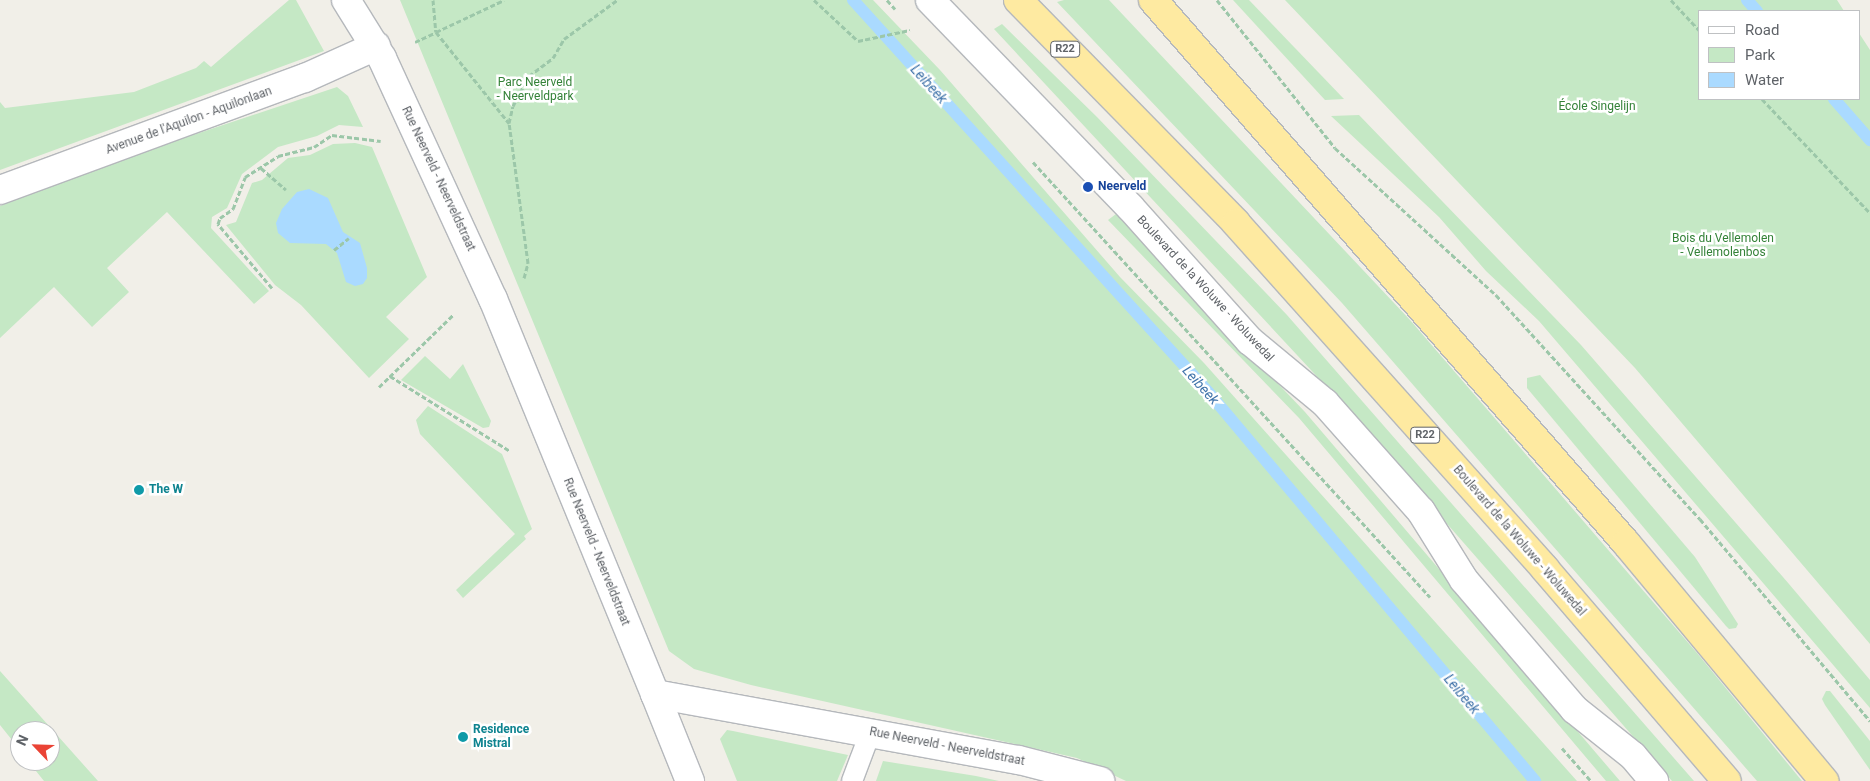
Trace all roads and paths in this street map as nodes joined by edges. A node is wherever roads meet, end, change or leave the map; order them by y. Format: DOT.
graph roads {
  1 [pos="346,0"];
  2 [pos="432,0"];
  3 [pos="504,0"];
  4 [pos="617,0"];
  5 [pos="814,0"];
  6 [pos="887,0"];
  7 [pos="930,0"];
  8 [pos="1018,0"];
  9 [pos="1153,0"];
  10 [pos="1217,0"];
  11 [pos="1671,0"];
  12 [pos="899,12"];
  13 [pos="911,25"];
  14 [pos="1698,29"];
  15 [pos="912,30"];
  16 [pos="917,31"];
  17 [pos="436,32"];
  18 [pos="376,46"];
  19 [pos="407,46"];
  20 [pos="1763,100"];
  21 [pos="509,123"];
  22 [pos="381,142"];
  23 [pos="1027,155"];
  24 [pos="261,168"];
  25 [pos="0,190"];
  26 [pos="286,190"];
  27 [pos="1870,213"];
  28 [pos="349,238"];
  29 [pos="334,250"];
  30 [pos="515,284"];
  31 [pos="272,288"];
  32 [pos="453,315"];
  33 [pos="390,376"];
  34 [pos="379,387"];
  35 [pos="510,451"];
  36 [pos="1432,599"];
  37 [pos="655,694"];
  38 [pos="1870,721"];
  39 [pos="870,733"];
  40 [pos="1559,745"];
  41 [pos="690,781"];
  42 [pos="852,781"];
  43 [pos="1100,781"];
  44 [pos="1591,781"];
  45 [pos="1654,781"];
  46 [pos="1727,781"];
  47 [pos="1824,781"];
  1 -- 18 [label="street, Rue Neerveld - Neerveldstraat"];
  2 -- 17 [label="path"];
  3 -- 17 [label="path"];
  4 -- 21 [label="path"];
  5 -- 15 [label="path"];
  6 -- 12 [label="path"];
  7 -- 45 [label="street, Boulevard de la Woluwe - Woluwedal"];
  8 -- 46 [label="highway, Boulevard de la Woluwe - Woluwedal / R22"];
  9 -- 47 [label="highway"];
  10 -- 38 [label="path"];
  11 -- 14 [label="path"];
  13 -- 16 [label="path"];
  17 -- 19 [label="path"];
  17 -- 21 [label="path"];
  18 -- 25 [label="street, Avenue de l'Aquilon - Aquilonlaan"];
  18 -- 37 [label="street, Rue Neerveld - Neerveldstraat"];
  20 -- 27 [label="path"];
  21 -- 30 [label="path"];
  22 -- 24 [label="path"];
  23 -- 36 [label="path"];
  24 -- 26 [label="path"];
  24 -- 31 [label="path"];
  28 -- 29 [label="path"];
  32 -- 33 [label="path"];
  33 -- 34 [label="path"];
  33 -- 35 [label="path"];
  37 -- 39 [label="street, Rue Neerveld - Neerveldstraat"];
  37 -- 41 [label="street"];
  39 -- 42 [label="lane"];
  39 -- 43 [label="street, Rue Neerveld - Neerveldstraat"];
  40 -- 44 [label="path"];
}
